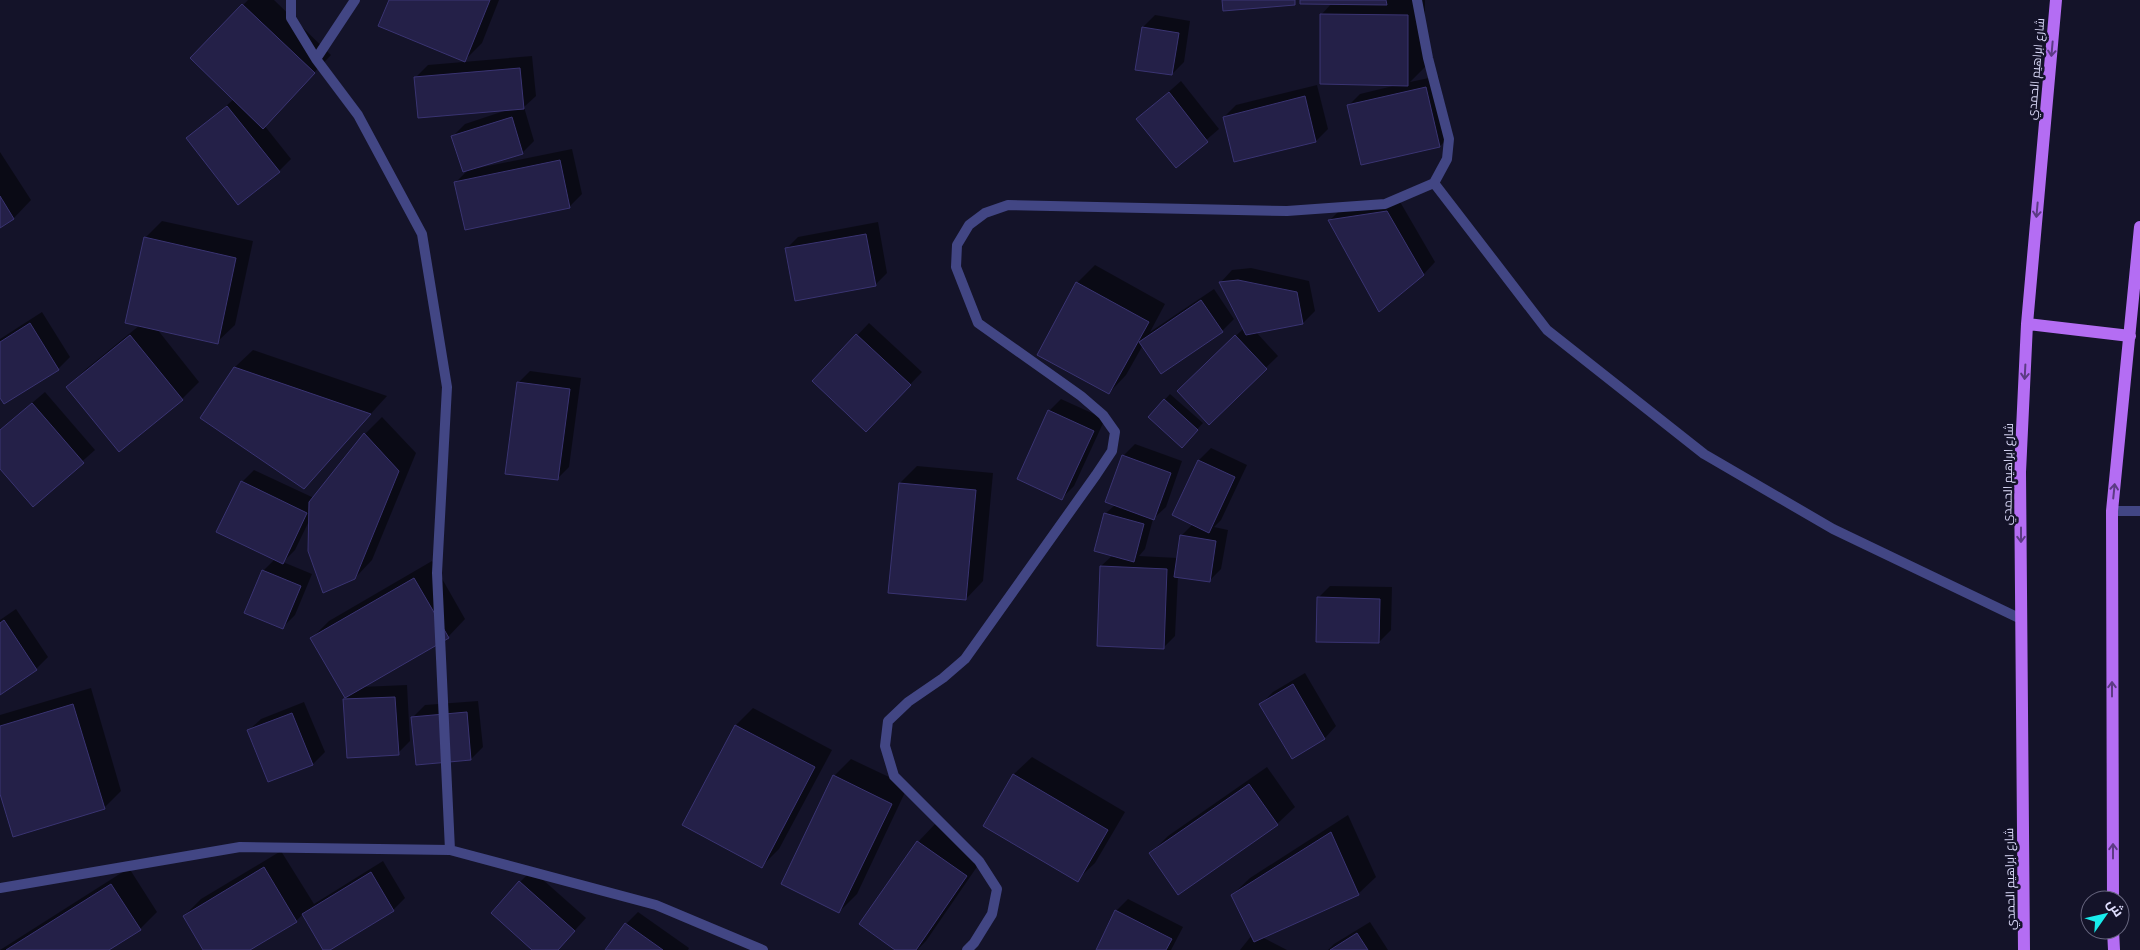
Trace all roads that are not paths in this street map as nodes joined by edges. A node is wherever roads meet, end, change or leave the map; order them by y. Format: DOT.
graph roads {
  1 [pos="291,0"];
  2 [pos="355,0"];
  3 [pos="1417,0"];
  4 [pos="2056,0"];
  5 [pos="316,59"];
  6 [pos="1434,183"];
  7 [pos="2140,227"];
  8 [pos="2027,324"];
  9 [pos="2130,336"];
  10 [pos="2112,510"];
  11 [pos="2140,511"];
  12 [pos="2021,619"];
  13 [pos="450,850"];
  14 [pos="0,888"];
  15 [pos="2113,890"];
  16 [pos="763,950"];
  17 [pos="966,950"];
  18 [pos="2024,950"];
  1 -- 5 [label="street"];
  2 -- 5 [label="street"];
  3 -- 6 [label="street"];
  4 -- 8 [label="main road, شارع ابراهيم الحمدي, one-way"];
  5 -- 13 [label="street"];
  6 -- 12 [label="street"];
  6 -- 17 [label="street"];
  7 -- 9 [label="main road"];
  8 -- 9 [label="main road"];
  8 -- 12 [label="main road, شارع ابراهيم الحمدي, one-way"];
  10 -- 9 [label="main road, one-way"];
  10 -- 11 [label="street"];
  15 -- 10 [label="main road, one-way"];
  12 -- 18 [label="main road, شارع ابراهيم الحمدي"];
  13 -- 14 [label="street"];
  13 -- 16 [label="street"];
}
